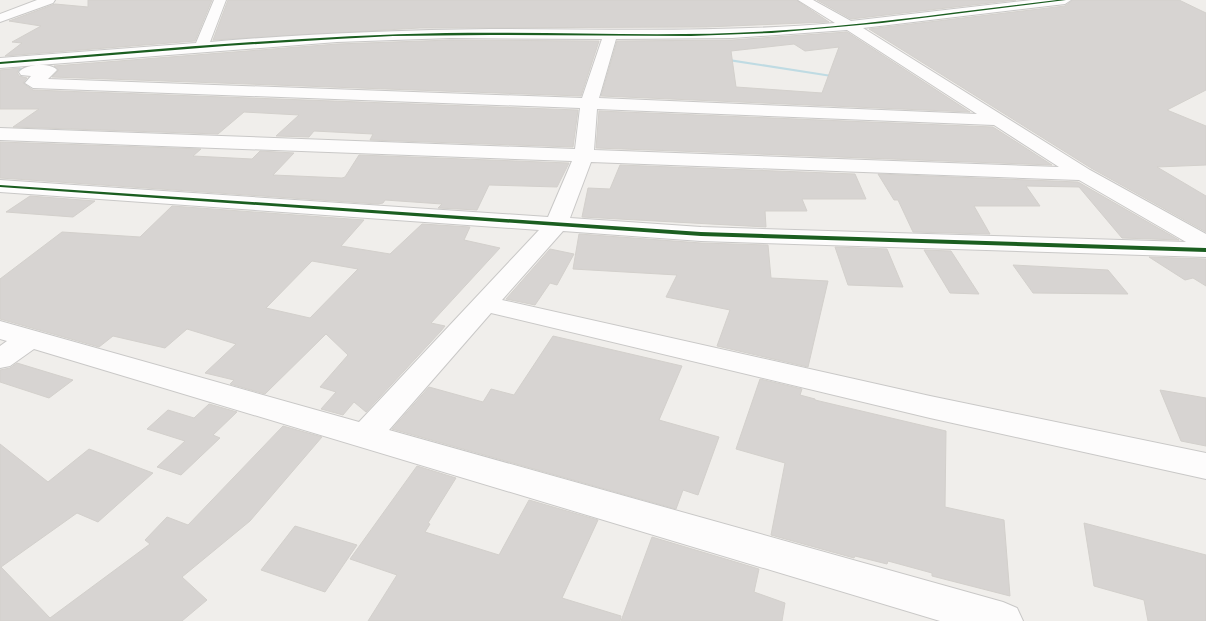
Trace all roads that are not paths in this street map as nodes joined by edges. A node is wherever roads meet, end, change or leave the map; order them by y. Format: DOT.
graph roads {
  1 [pos="49,0"];
  2 [pos="220,0"];
  3 [pos="804,0"];
  4 [pos="1065,0"];
  5 [pos="0,18"];
  6 [pos="849,25"];
  7 [pos="607,46"];
  8 [pos="201,47"];
  9 [pos="0,63"];
  10 [pos="0,74"];
  11 [pos="588,103"];
  12 [pos="999,120"];
  13 [pos="0,134"];
  14 [pos="584,156"];
  15 [pos="1083,174"];
  16 [pos="0,186"];
  17 [pos="556,225"];
  18 [pos="1206,244"];
  19 [pos="1206,250"];
  20 [pos="484,304"];
  21 [pos="15,334"];
  22 [pos="0,359"];
  23 [pos="364,437"];
  24 [pos="1206,466"];
  25 [pos="1003,621"];
  1 -- 5 [label="street"];
  2 -- 8 [label="street"];
  3 -- 6 [label="street"];
  4 -- 6 [label="street"];
  6 -- 7 [label="street"];
  6 -- 12 [label="street"];
  7 -- 8 [label="street"];
  7 -- 11 [label="street"];
  8 -- 9 [label="street"];
  10 -- 11 [label="street"];
  11 -- 12 [label="street"];
  11 -- 14 [label="street"];
  12 -- 15 [label="street"];
  13 -- 14 [label="street"];
  14 -- 15 [label="street"];
  14 -- 17 [label="street"];
  15 -- 18 [label="street"];
  16 -- 17 [label="street"];
  17 -- 19 [label="street"];
  17 -- 20 [label="street"];
  20 -- 23 [label="street"];
  20 -- 24 [label="street"];
  21 -- 22 [label="street"];
  21 -- 23 [label="street"];
  23 -- 25 [label="street"];
}
